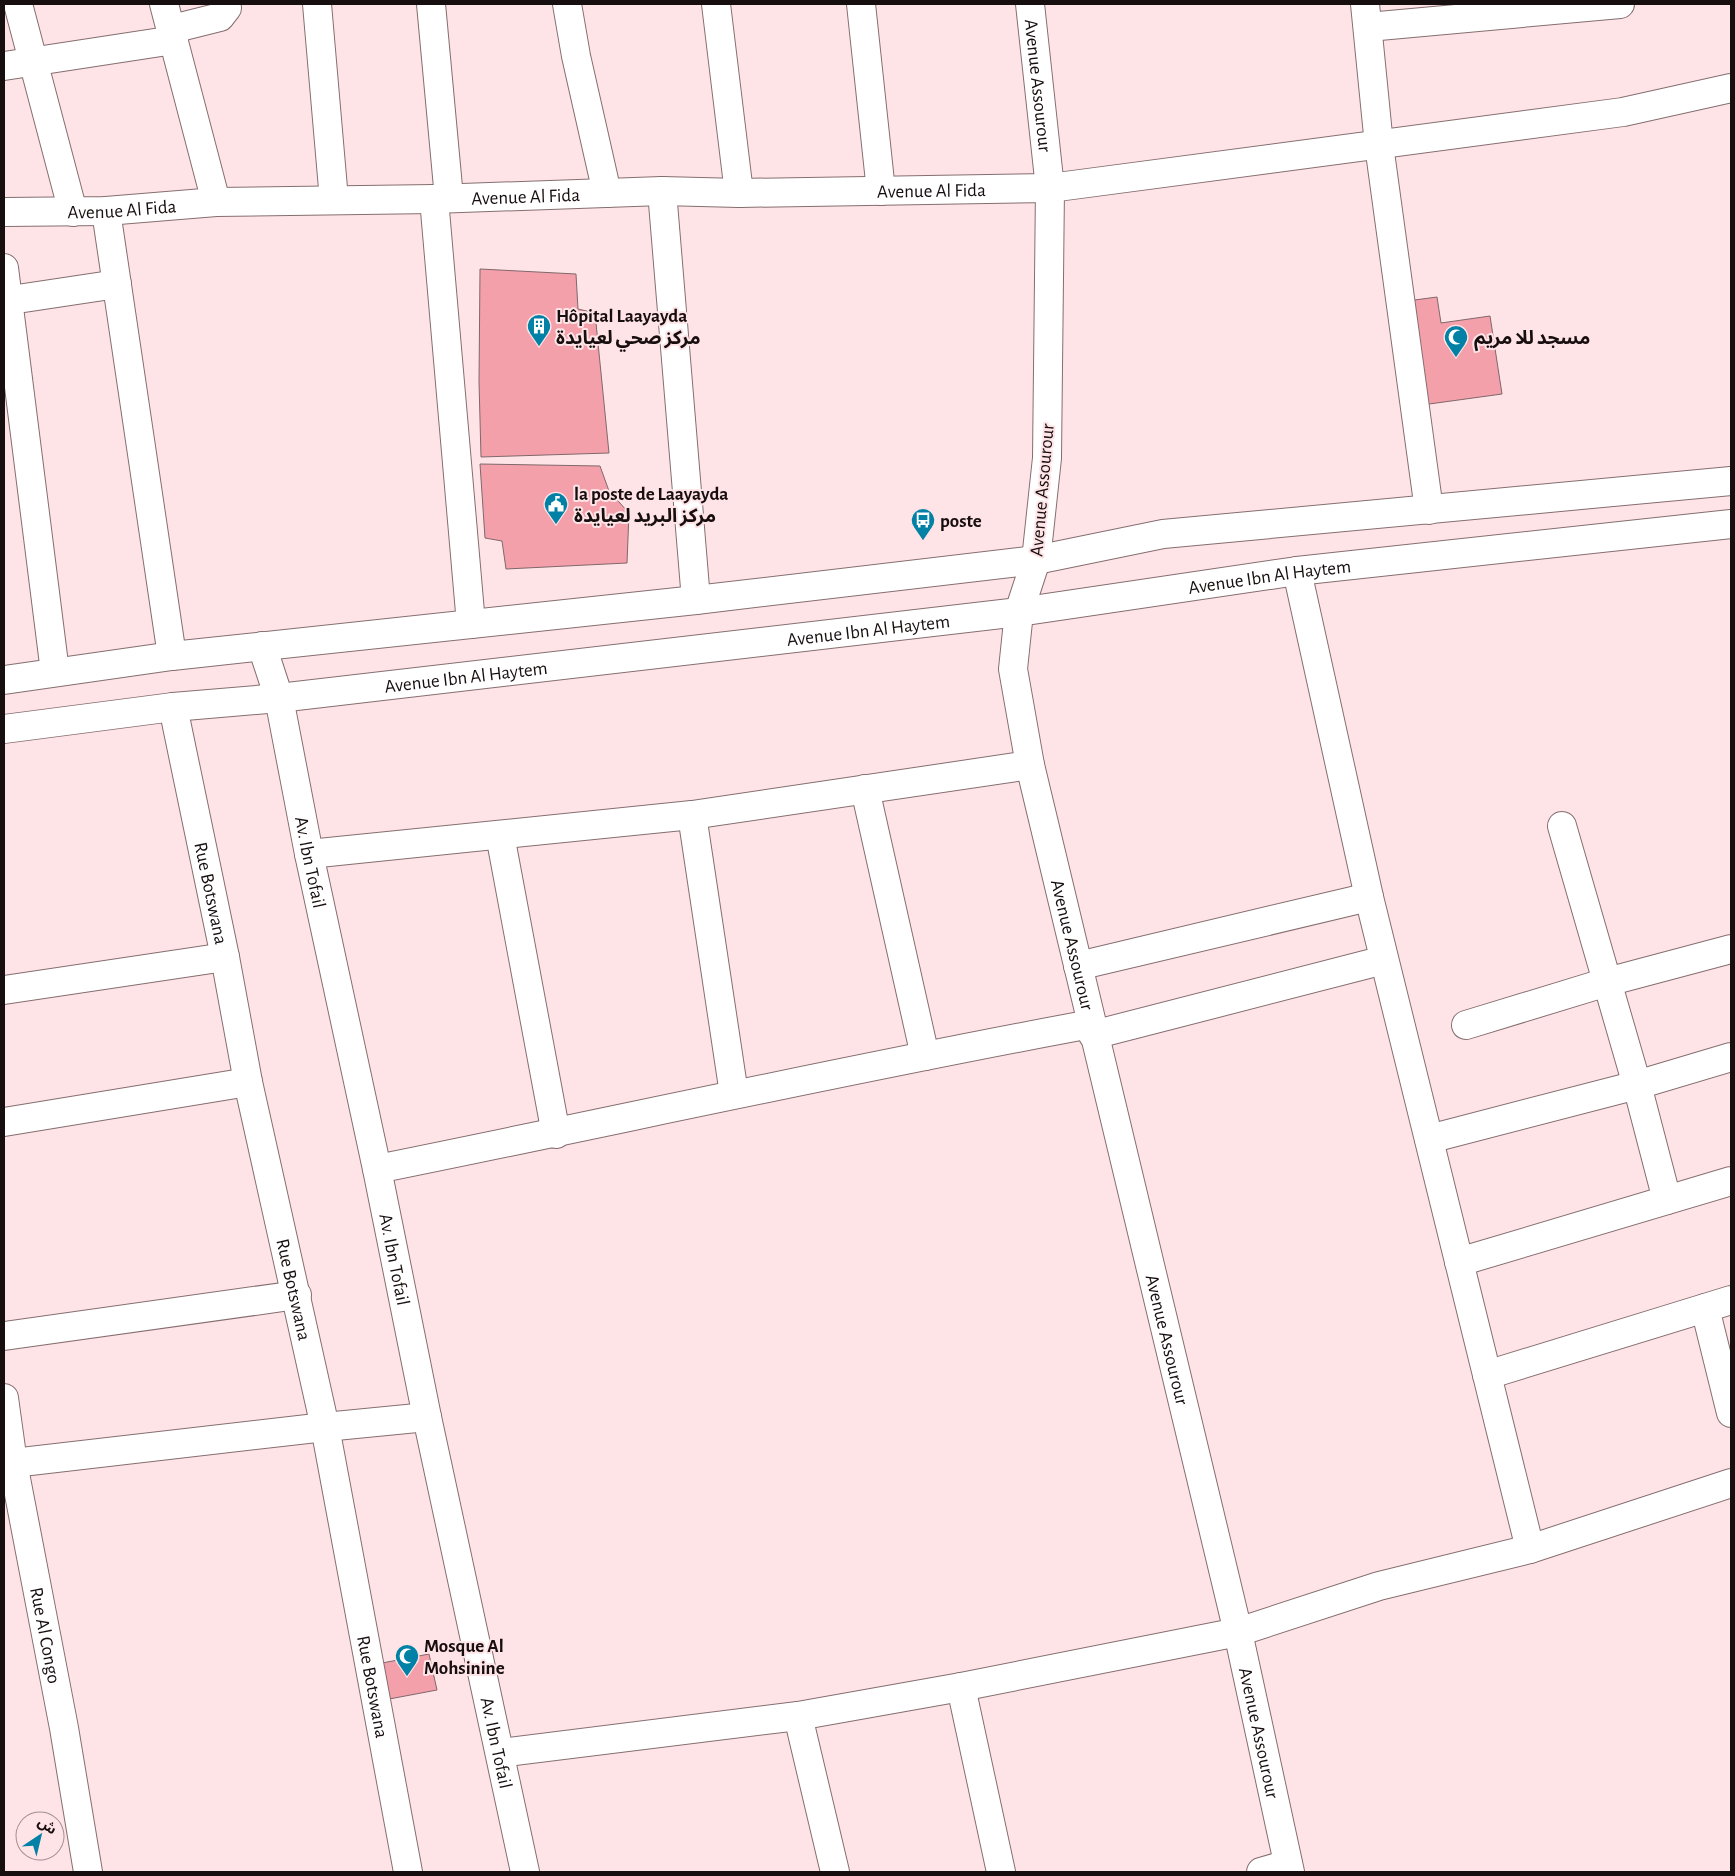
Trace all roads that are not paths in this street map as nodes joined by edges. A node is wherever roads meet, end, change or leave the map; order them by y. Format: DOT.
graph roads {
  1 [pos="18,4"];
  2 [pos="164,4"];
  3 [pos="226,4"];
  4 [pos="317,4"];
  5 [pos="431,4"];
  6 [pos="567,4"];
  7 [pos="716,4"];
  8 [pos="861,4"];
  9 [pos="1030,4"];
  10 [pos="1620,4"];
  11 [pos="1367,15"];
  12 [pos="173,35"];
  13 [pos="33,62"];
  14 [pos="4,66"];
  15 [pos="1731,88"];
  16 [pos="1379,145"];
  17 [pos="1050,188"];
  18 [pos="662,191"];
  19 [pos="880,191"];
  20 [pos="607,193"];
  21 [pos="739,193"];
  22 [pos="442,198"];
  23 [pos="334,200"];
  24 [pos="216,202"];
  25 [pos="106,211"];
  26 [pos="4,212"];
  27 [pos="73,212"];
  28 [pos="4,268"];
  29 [pos="117,284"];
  30 [pos="5,301"];
  31 [pos="1731,481"];
  32 [pos="1429,510"];
  33 [pos="1731,524"];
  34 [pos="1036,560"];
  35 [pos="1297,571"];
  36 [pos="696,600"];
  37 [pos="1019,612"];
  38 [pos="471,624"];
  39 [pos="262,646"];
  40 [pos="172,656"];
  41 [pos="55,672"];
  42 [pos="4,680"];
  43 [pos="279,698"];
  44 [pos="173,707"];
  45 [pos="4,729"];
  46 [pos="1030,765"];
  47 [pos="865,790"];
  48 [pos="692,815"];
  49 [pos="1562,826"];
  50 [pos="500,835"];
  51 [pos="309,854"];
  52 [pos="1369,897"];
  53 [pos="1731,949"];
  54 [pos="225,956"];
  55 [pos="1384,960"];
  56 [pos="1078,966"];
  57 [pos="1607,982"];
  58 [pos="4,990"];
  59 [pos="1466,1025"];
  60 [pos="1092,1030"];
  61 [pos="926,1056"];
  62 [pos="1731,1057"];
  63 [pos="248,1082"];
  64 [pos="1637,1085"];
  65 [pos="734,1094"];
  66 [pos="4,1122"];
  67 [pos="556,1134"];
  68 [pos="1429,1139"];
  69 [pos="377,1169"];
  70 [pos="1731,1181"];
  71 [pos="1667,1200"];
  72 [pos="1459,1262"];
  73 [pos="297,1295"];
  74 [pos="1731,1300"];
  75 [pos="1705,1308"];
  76 [pos="4,1336"];
  77 [pos="1487,1375"];
  78 [pos="4,1398"];
  79 [pos="1731,1412"];
  80 [pos="427,1417"];
  81 [pos="325,1427"];
  82 [pos="13,1463"];
  83 [pos="1731,1483"];
  84 [pos="1530,1549"];
  85 [pos="1238,1632"];
  86 [pos="962,1687"];
  87 [pos="798,1716"];
  88 [pos="500,1753"];
  89 [pos="1289,1868"];
  90 [pos="88,1872"];
  91 [pos="408,1872"];
  92 [pos="525,1872"];
  93 [pos="835,1872"];
  94 [pos="1001,1872"];
  95 [pos="1261,1872"];
  1 -- 13 [label="street"];
  2 -- 12 [label="street"];
  3 -- 12 [label="street"];
  4 -- 23 [label="street"];
  5 -- 22 [label="street"];
  6 -- 20 [label="street"];
  7 -- 21 [label="street"];
  8 -- 19 [label="street"];
  9 -- 17 [label="street, Avenue Assourour"];
  10 -- 11 [label="street"];
  11 -- 16 [label="street"];
  12 -- 13 [label="street"];
  12 -- 24 [label="street"];
  13 -- 14 [label="street"];
  13 -- 27 [label="street"];
  15 -- 16 [label="street, Avenue Al Fida"];
  16 -- 17 [label="street, Avenue Al Fida"];
  16 -- 32 [label="street"];
  17 -- 19 [label="street, Avenue Al Fida"];
  17 -- 34 [label="street, Avenue Assourour"];
  18 -- 20 [label="street, Avenue Al Fida"];
  18 -- 21 [label="street, Avenue Al Fida"];
  18 -- 36 [label="street"];
  19 -- 21 [label="street, Avenue Al Fida"];
  20 -- 22 [label="street, Avenue Al Fida"];
  22 -- 23 [label="street, Avenue Al Fida"];
  22 -- 38 [label="street"];
  23 -- 24 [label="street, Avenue Al Fida"];
  24 -- 25 [label="street, Avenue Al Fida"];
  25 -- 27 [label="street, Avenue Al Fida"];
  25 -- 29 [label="street"];
  26 -- 27 [label="street, Avenue Al Fida"];
  28 -- 30 [label="street"];
  29 -- 30 [label="street"];
  29 -- 40 [label="street"];
  30 -- 41 [label="street"];
  31 -- 32 [label="street"];
  32 -- 34 [label="street"];
  33 -- 35 [label="street, Avenue Ibn Al Haytem"];
  34 -- 36 [label="street"];
  34 -- 37 [label="street, Avenue Assourour"];
  35 -- 37 [label="street, Avenue Ibn Al Haytem"];
  35 -- 52 [label="street"];
  36 -- 38 [label="street"];
  37 -- 43 [label="street, Avenue Ibn Al Haytem"];
  37 -- 46 [label="street, Avenue Assourour"];
  38 -- 39 [label="street"];
  39 -- 40 [label="street"];
  39 -- 43 [label="street, Av. Ibn Tofail"];
  40 -- 41 [label="street"];
  41 -- 42 [label="street"];
  43 -- 44 [label="street, Avenue Ibn Al Haytem"];
  43 -- 51 [label="street, Av. Ibn Tofail"];
  44 -- 45 [label="street, Avenue Ibn Al Haytem"];
  44 -- 54 [label="street, Rue Botswana"];
  46 -- 47 [label="street"];
  46 -- 56 [label="street, Avenue Assourour"];
  47 -- 48 [label="street"];
  47 -- 61 [label="street"];
  48 -- 50 [label="street"];
  48 -- 65 [label="street"];
  49 -- 57 [label="street"];
  50 -- 51 [label="street"];
  50 -- 67 [label="street"];
  51 -- 69 [label="street, Av. Ibn Tofail"];
  52 -- 55 [label="street"];
  52 -- 56 [label="street"];
  53 -- 57 [label="street"];
  54 -- 58 [label="street"];
  54 -- 63 [label="street, Rue Botswana"];
  55 -- 60 [label="street"];
  55 -- 68 [label="street"];
  56 -- 60 [label="street, Avenue Assourour"];
  57 -- 59 [label="street"];
  57 -- 64 [label="street"];
  60 -- 61 [label="street"];
  60 -- 85 [label="street, Avenue Assourour"];
  61 -- 65 [label="street"];
  62 -- 64 [label="street"];
  63 -- 66 [label="street"];
  63 -- 73 [label="street, Rue Botswana"];
  64 -- 68 [label="street"];
  64 -- 71 [label="street"];
  65 -- 67 [label="street"];
  67 -- 69 [label="street"];
  68 -- 72 [label="street"];
  69 -- 80 [label="street, Av. Ibn Tofail"];
  70 -- 71 [label="street"];
  71 -- 72 [label="street"];
  72 -- 77 [label="street"];
  73 -- 76 [label="street"];
  73 -- 81 [label="street, Rue Botswana"];
  74 -- 75 [label="street"];
  75 -- 77 [label="street"];
  75 -- 79 [label="street"];
  77 -- 84 [label="street"];
  78 -- 82 [label="street, Rue Al Congo"];
  80 -- 81 [label="street"];
  80 -- 88 [label="street, Av. Ibn Tofail"];
  81 -- 82 [label="street"];
  81 -- 91 [label="street, Rue Botswana"];
  82 -- 90 [label="street, Rue Al Congo"];
  83 -- 84 [label="street"];
  84 -- 85 [label="street"];
  85 -- 86 [label="street"];
  85 -- 89 [label="street, Avenue Assourour"];
  86 -- 87 [label="street"];
  86 -- 94 [label="street"];
  87 -- 88 [label="street"];
  87 -- 93 [label="street"];
  88 -- 92 [label="street, Av. Ibn Tofail"];
  89 -- 95 [label="street"];
}
